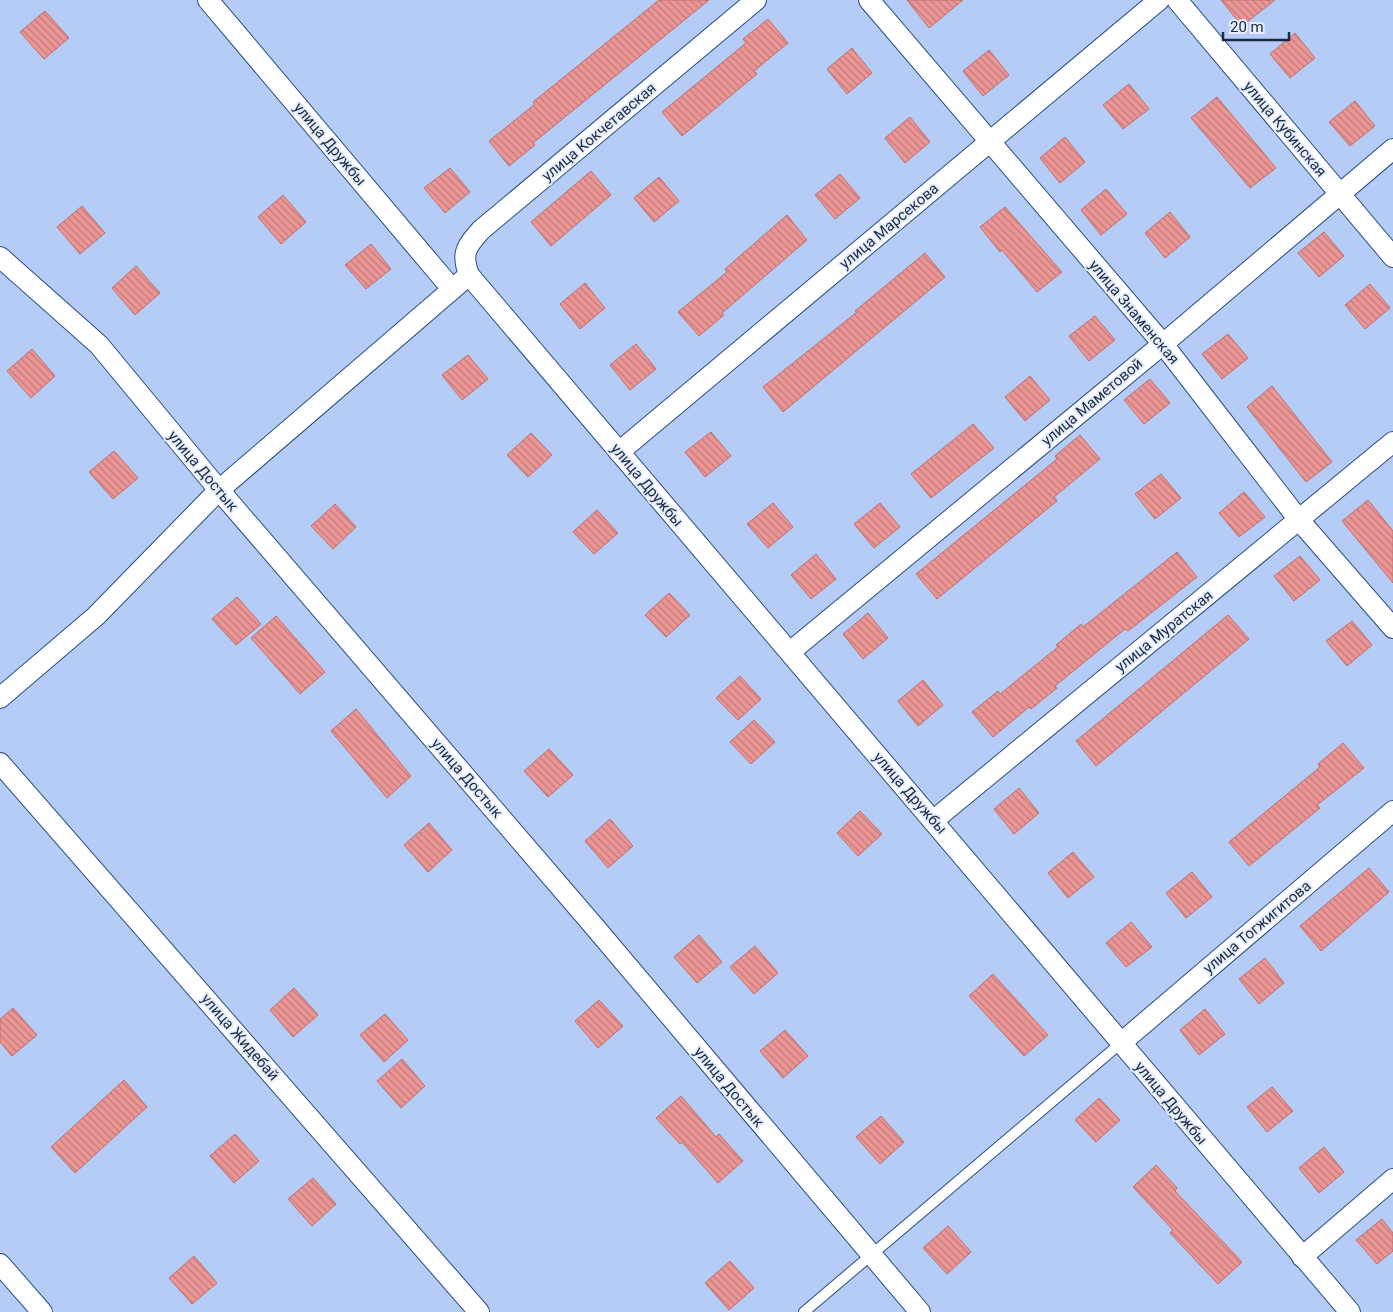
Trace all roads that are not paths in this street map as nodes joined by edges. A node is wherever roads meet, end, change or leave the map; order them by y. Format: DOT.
graph roads {
  1 [pos="208,0"];
  2 [pos="756,0"];
  3 [pos="869,0"];
  4 [pos="1159,0"];
  5 [pos="1177,0"];
  6 [pos="989,142"];
  7 [pos="1393,149"];
  8 [pos="1339,194"];
  9 [pos="0,257"];
  10 [pos="1393,257"];
  11 [pos="469,275"];
  12 [pos="452,289"];
  13 [pos="1163,344"];
  14 [pos="1393,442"];
  15 [pos="619,452"];
  16 [pos="219,490"];
  17 [pos="1299,520"];
  18 [pos="1393,628"];
  19 [pos="790,652"];
  20 [pos="0,698"];
  21 [pos="0,763"];
  22 [pos="1393,811"];
  23 [pos="934,820"];
  24 [pos="1121,1043"];
  25 [pos="1393,1179"];
  26 [pos="871,1256"];
  27 [pos="1302,1257"];
  28 [pos="0,1264"];
  29 [pos="42,1312"];
  30 [pos="479,1312"];
  31 [pos="804,1312"];
  32 [pos="920,1312"];
  33 [pos="1350,1312"];
  1 -- 12 [label="street, улица Дружбы"];
  2 -- 11 [label="street, улица Кокчетавская"];
  3 -- 6 [label="street, улица Знаменская"];
  4 -- 6 [label="street, улица Марсекова"];
  5 -- 8 [label="street, улица Кубинская"];
  6 -- 13 [label="street, улица Знаменская"];
  6 -- 15 [label="street, улица Марсекова"];
  7 -- 8 [label="street, улица Маметовой"];
  8 -- 10 [label="street, улица Кубинская"];
  8 -- 13 [label="street, улица Маметовой"];
  9 -- 16 [label="street, улица Достык"];
  11 -- 12 [label="street"];
  11 -- 15 [label="street, улица Дружбы"];
  12 -- 16 [label="street"];
  13 -- 17 [label="street, улица Знаменская"];
  13 -- 19 [label="street, улица Маметовой"];
  14 -- 17 [label="street, улица Муратская"];
  15 -- 19 [label="street, улица Дружбы"];
  16 -- 20 [label="street"];
  16 -- 26 [label="street, улица Достык"];
  17 -- 18 [label="street, улица Знаменская"];
  17 -- 23 [label="street, улица Муратская"];
  19 -- 23 [label="street, улица Дружбы"];
  21 -- 30 [label="street, улица Жидебай"];
  22 -- 24 [label="street, улица Тогжигитова"];
  23 -- 24 [label="street, улица Дружбы"];
  24 -- 26 [label="lane"];
  24 -- 27 [label="street, улица Дружбы"];
  25 -- 27 [label="street"];
  26 -- 31 [label="lane"];
  26 -- 32 [label="street, улица Достык"];
  27 -- 33 [label="street, улица Дружбы"];
  28 -- 29 [label="street"];
}
